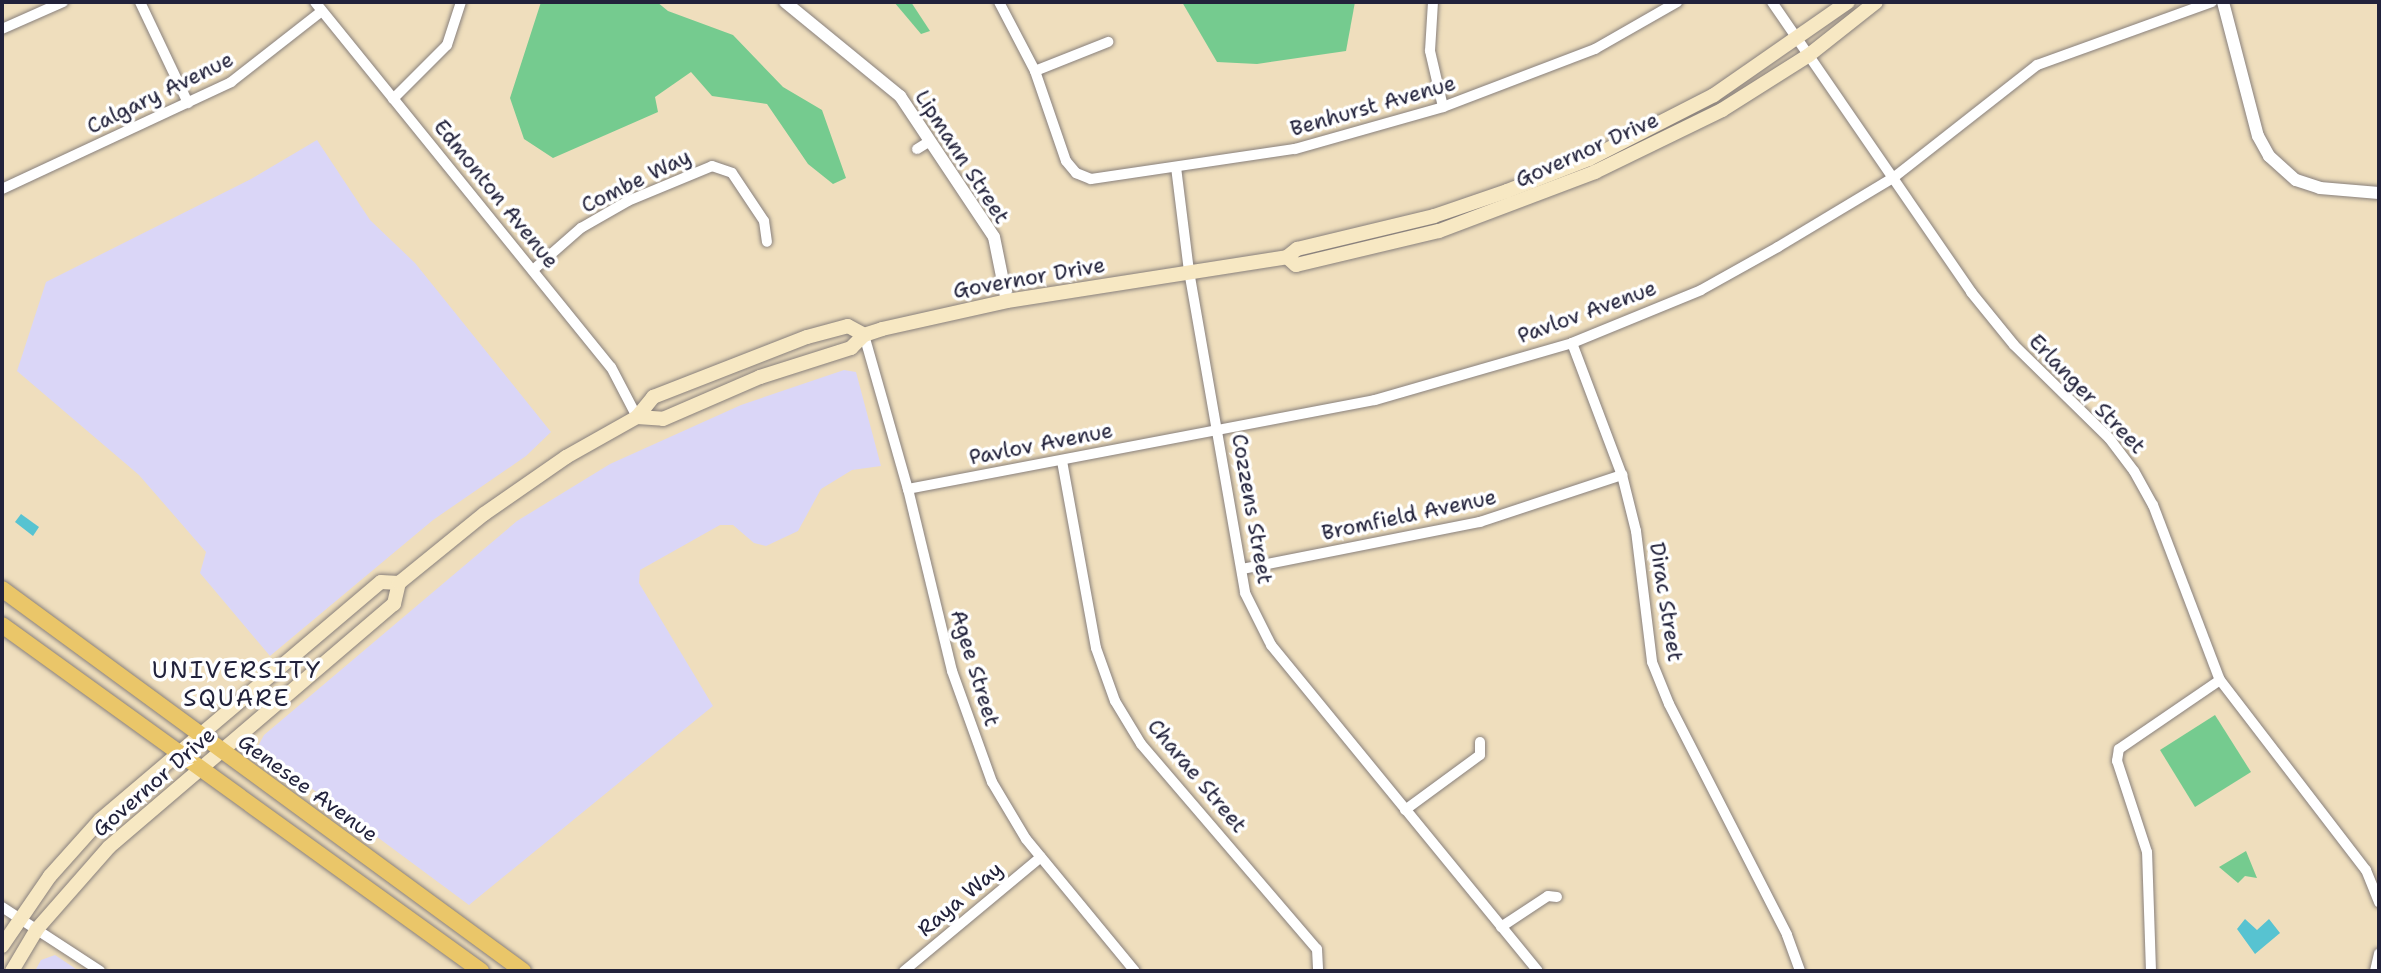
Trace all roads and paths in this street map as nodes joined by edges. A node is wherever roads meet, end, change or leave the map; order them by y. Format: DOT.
graph roads {
  1 [pos="63,2"];
  2 [pos="140,2"];
  3 [pos="316,2"];
  4 [pos="461,2"];
  5 [pos="785,2"];
  6 [pos="999,2"];
  7 [pos="1433,2"];
  8 [pos="1677,2"];
  9 [pos="1772,2"];
  10 [pos="1848,2"];
  11 [pos="1876,2"];
  12 [pos="2211,2"];
  13 [pos="2223,2"];
  14 [pos="322,11"];
  15 [pos="2,29"];
  16 [pos="1798,40"];
  17 [pos="1108,42"];
  18 [pos="1809,55"];
  19 [pos="1035,71"];
  20 [pos="394,99"];
  21 [pos="188,103"];
  22 [pos="1443,107"];
  23 [pos="930,141"];
  24 [pos="917,149"];
  25 [pos="1176,167"];
  26 [pos="1893,178"];
  27 [pos="2,189"];
  28 [pos="2379,193"];
  29 [pos="767,242"];
  30 [pos="1287,257"];
  31 [pos="533,270"];
  32 [pos="1189,271"];
  33 [pos="1007,301"];
  34 [pos="864,335"];
  35 [pos="1572,343"];
  36 [pos="637,417"];
  37 [pos="1218,427"];
  38 [pos="1062,461"];
  39 [pos="1622,475"];
  40 [pos="908,489"];
  41 [pos="1242,569"];
  42 [pos="399,583"];
  43 [pos="2,589"];
  44 [pos="2,625"];
  45 [pos="2220,680"];
  46 [pos="201,735"];
  47 [pos="1480,742"];
  48 [pos="222,751"];
  49 [pos="178,754"];
  50 [pos="199,770"];
  51 [pos="1405,810"];
  52 [pos="1041,857"];
  53 [pos="1557,897"];
  54 [pos="2379,903"];
  55 [pos="2,907"];
  56 [pos="20,918"];
  57 [pos="1502,927"];
  58 [pos="37,929"];
  59 [pos="2,946"];
  60 [pos="2379,953"];
  61 [pos="12,971"];
  62 [pos="100,971"];
  63 [pos="481,971"];
  64 [pos="523,971"];
  65 [pos="904,971"];
  66 [pos="1135,971"];
  67 [pos="1318,971"];
  68 [pos="1538,971"];
  69 [pos="1800,971"];
  70 [pos="2151,971"];
  71 [pos="2375,971"];
  1 -- 15 [label="street"];
  2 -- 21 [label="street"];
  3 -- 14 [label="street, Edmonton Avenue"];
  4 -- 20 [label="street"];
  5 -- 23 [label="street, Lipmann Street"];
  6 -- 19 [label="street"];
  7 -- 22 [label="street"];
  8 -- 22 [label="street, Benhurst Avenue"];
  9 -- 16 [label="street, Erlanger Street"];
  10 -- 16 [label="main road, Governor Drive"];
  11 -- 18 [label="main road, Governor Drive"];
  12 -- 26 [label="street, Pavlov Avenue"];
  13 -- 28 [label="street"];
  14 -- 20 [label="street, Edmonton Avenue"];
  14 -- 21 [label="street, Calgary Avenue"];
  16 -- 18 [label="street, Erlanger Street"];
  16 -- 30 [label="main road, Governor Drive"];
  17 -- 19 [label="street"];
  18 -- 26 [label="street, Erlanger Street"];
  18 -- 30 [label="main road, Governor Drive"];
  19 -- 25 [label="street, Benhurst Avenue"];
  20 -- 31 [label="street, Edmonton Avenue"];
  21 -- 27 [label="street, Calgary Avenue"];
  22 -- 25 [label="street, Benhurst Avenue"];
  23 -- 24 [label="street"];
  23 -- 33 [label="street, Lipmann Street"];
  25 -- 32 [label="street, Cozzens Street"];
  26 -- 35 [label="street, Pavlov Avenue"];
  26 -- 45 [label="street, Erlanger Street"];
  29 -- 31 [label="street, Combe Way"];
  30 -- 32 [label="main road, Governor Drive"];
  31 -- 36 [label="street, Edmonton Avenue"];
  32 -- 33 [label="main road, Governor Drive"];
  32 -- 37 [label="street, Cozzens Street"];
  33 -- 34 [label="main road, Governor Drive"];
  34 -- 36 [label="main road, Governor Drive"];
  34 -- 36 [label="main road, Governor Drive"];
  34 -- 40 [label="street, Agee Street"];
  35 -- 37 [label="street, Pavlov Avenue"];
  35 -- 39 [label="street, Dirac Street"];
  36 -- 42 [label="main road, Governor Drive"];
  37 -- 38 [label="street, Pavlov Avenue"];
  37 -- 41 [label="street, Cozzens Street"];
  38 -- 40 [label="street, Pavlov Avenue"];
  38 -- 67 [label="street, Charae Street"];
  39 -- 41 [label="street, Bromfield Avenue"];
  39 -- 69 [label="street, Dirac Street"];
  40 -- 52 [label="street, Agee Street"];
  41 -- 51 [label="street, Cozzens Street"];
  42 -- 46 [label="main road, Governor Drive"];
  42 -- 48 [label="main road, Governor Drive"];
  43 -- 46 [label="main road, Genesee Avenue"];
  44 -- 49 [label="main road"];
  45 -- 54 [label="street, Erlanger Street"];
  45 -- 70 [label="street"];
  46 -- 48 [label="main road, Genesee Avenue"];
  46 -- 49 [label="main road, Governor Drive"];
  47 -- 51 [label="street"];
  48 -- 50 [label="main road, Governor Drive"];
  48 -- 64 [label="main road, Genesee Avenue"];
  49 -- 50 [label="main road"];
  49 -- 56 [label="main road, Governor Drive"];
  50 -- 58 [label="main road, Governor Drive"];
  50 -- 63 [label="main road"];
  51 -- 57 [label="street, Cozzens Street"];
  52 -- 65 [label="street, Raya Way"];
  52 -- 66 [label="street, Agee Street"];
  53 -- 57 [label="street"];
  55 -- 56 [label="street"];
  56 -- 58 [label="street"];
  56 -- 59 [label="main road, Governor Drive"];
  57 -- 68 [label="street, Cozzens Street"];
  58 -- 61 [label="main road, Governor Drive"];
  58 -- 62 [label="street"];
  60 -- 71 [label="street"];
}
